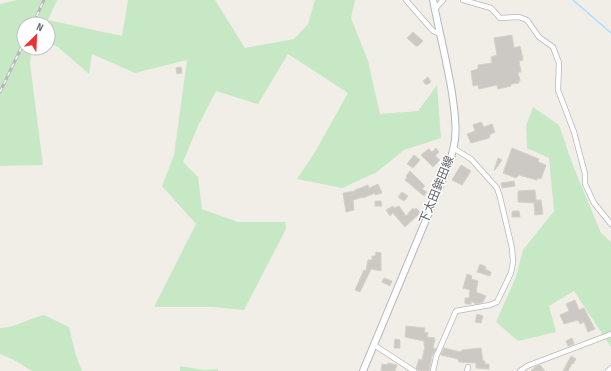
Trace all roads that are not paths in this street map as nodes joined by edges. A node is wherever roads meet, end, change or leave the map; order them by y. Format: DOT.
graph roads {
  1 [pos="406,0"];
  2 [pos="433,0"];
  3 [pos="443,0"];
  4 [pos="464,0"];
  5 [pos="435,9"];
  6 [pos="440,34"];
  7 [pos="454,148"];
  8 [pos="611,224"];
  9 [pos="611,334"];
  10 [pos="374,345"];
  11 [pos="611,368"];
  12 [pos="363,371"];
  13 [pos="414,371"];
  14 [pos="433,371"];
  15 [pos="520,371"];
  16 [pos="608,371"];
  1 -- 6 [label="street"];
  2 -- 5 [label="main road, 下太田鉾田線"];
  3 -- 5 [label="street"];
  4 -- 8 [label="street"];
  5 -- 6 [label="main road, 下太田鉾田線"];
  6 -- 7 [label="main road, 下太田鉾田線"];
  7 -- 10 [label="main road, 下太田鉾田線"];
  7 -- 14 [label="street"];
  9 -- 15 [label="street"];
  10 -- 12 [label="main road, 下太田鉾田線"];
  10 -- 13 [label="street"];
  11 -- 16 [label="street"];
}
